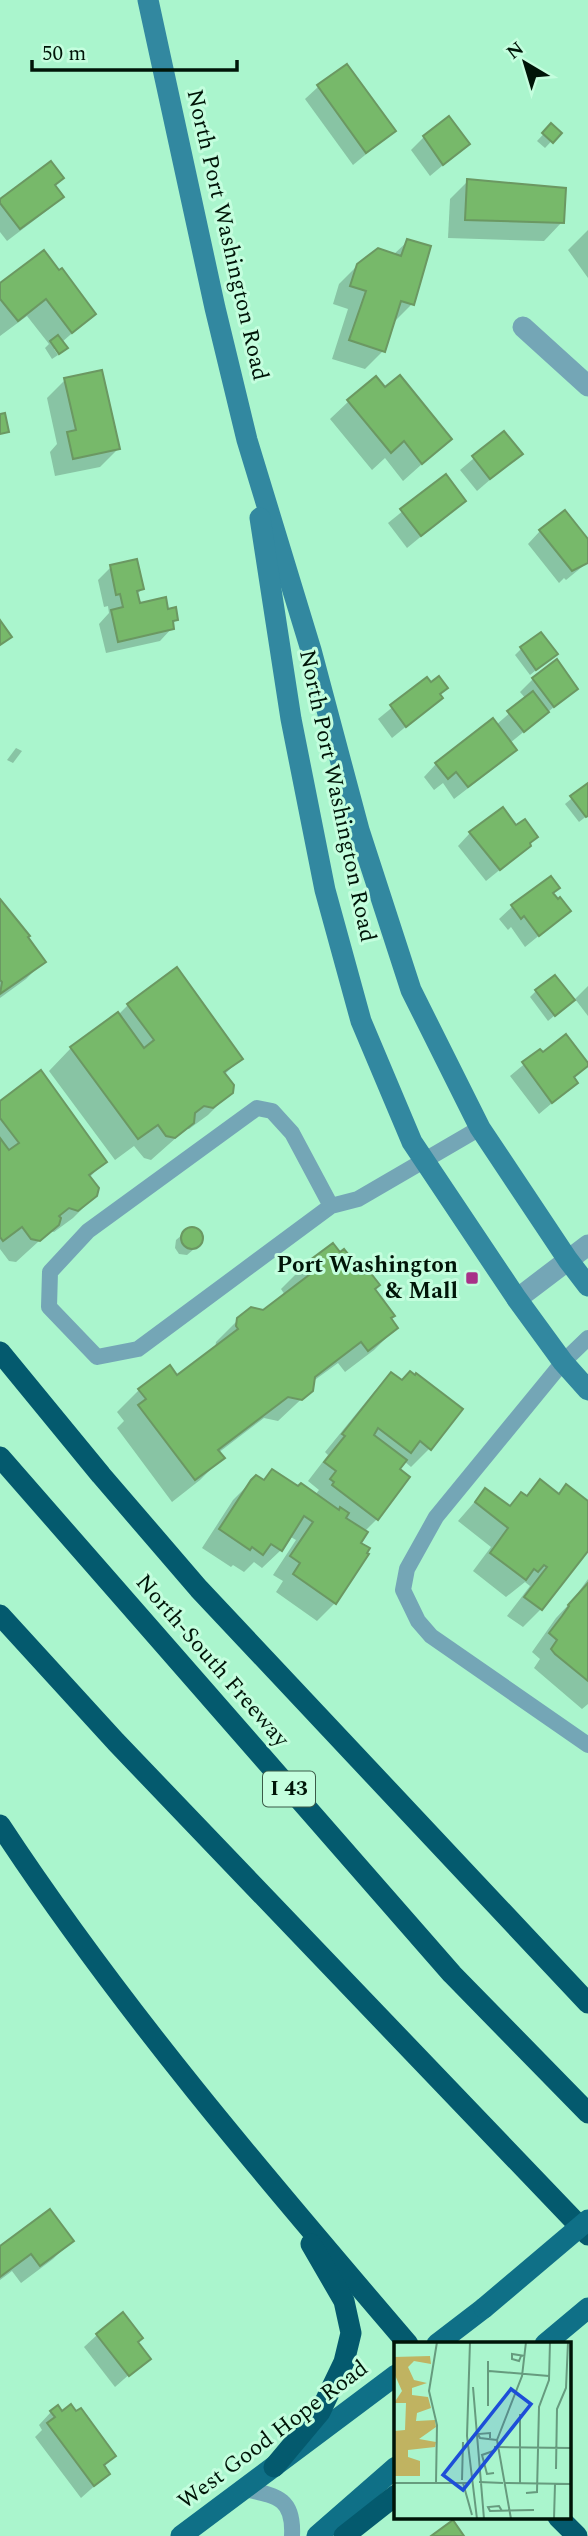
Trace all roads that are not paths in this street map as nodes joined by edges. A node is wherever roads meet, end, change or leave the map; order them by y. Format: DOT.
graph roads {
  1 [pos="148,0"];
  2 [pos="523,327"];
  3 [pos="588,386"];
  4 [pos="247,440"];
  5 [pos="480,1128"];
  6 [pos="426,1162"];
  7 [pos="331,1206"];
  8 [pos="588,1245"];
  9 [pos="568,1260"];
  10 [pos="588,1286"];
  11 [pos="517,1299"];
  12 [pos="588,1338"];
  13 [pos="0,1352"];
  14 [pos="563,1362"];
  15 [pos="588,1390"];
  16 [pos="0,1457"];
  17 [pos="0,1615"];
  18 [pos="588,1745"];
  19 [pos="0,1825"];
  20 [pos="550,1963"];
  21 [pos="588,1986"];
  22 [pos="588,2003"];
  23 [pos="588,2113"];
  24 [pos="289,2206"];
  25 [pos="588,2220"];
  26 [pos="588,2235"];
  27 [pos="588,2308"];
  28 [pos="407,2342"];
  29 [pos="438,2342"];
  30 [pos="546,2342"];
  31 [pos="394,2377"];
  32 [pos="274,2467"];
  33 [pos="394,2469"];
  34 [pos="245,2488"];
  35 [pos="394,2497"];
  36 [pos="546,2518"];
  37 [pos="567,2527"];
  38 [pos="181,2536"];
  39 [pos="292,2536"];
  40 [pos="317,2536"];
  41 [pos="344,2536"];
  1 -- 4 [label="main road, North Port Washington Road"];
  2 -- 3 [label="street"];
  4 -- 5 [label="main road, North Port Washington Road"];
  4 -- 6 [label="main road, North Port Washington Road"];
  5 -- 6 [label="lane"];
  5 -- 9 [label="main road, North Port Washington Road"];
  6 -- 7 [label="lane"];
  6 -- 11 [label="main road, North Port Washington Road"];
  7 -- 7 [label="lane"];
  8 -- 9 [label="street"];
  9 -- 10 [label="main road, North Port Washington Road"];
  9 -- 11 [label="street"];
  11 -- 14 [label="main road, North Port Washington Road"];
  12 -- 14 [label="lane"];
  13 -- 20 [label="highway"];
  14 -- 15 [label="main road, North Port Washington Road"];
  14 -- 18 [label="lane"];
  16 -- 23 [label="highway, North-South Freeway / I 43"];
  17 -- 26 [label="highway"];
  19 -- 24 [label="highway"];
  20 -- 21 [label="highway"];
  20 -- 22 [label="highway"];
  24 -- 28 [label="highway"];
  24 -- 32 [label="highway"];
  25 -- 29 [label="main road, bridge"];
  27 -- 30 [label="main road"];
  31 -- 32 [label="main road, West Good Hope Road"];
  32 -- 34 [label="main road, West Good Hope Road"];
  33 -- 40 [label="main road"];
  34 -- 38 [label="main road, West Good Hope Road"];
  34 -- 39 [label="lane"];
  35 -- 41 [label="highway"];
  36 -- 37 [label="highway"];
}
